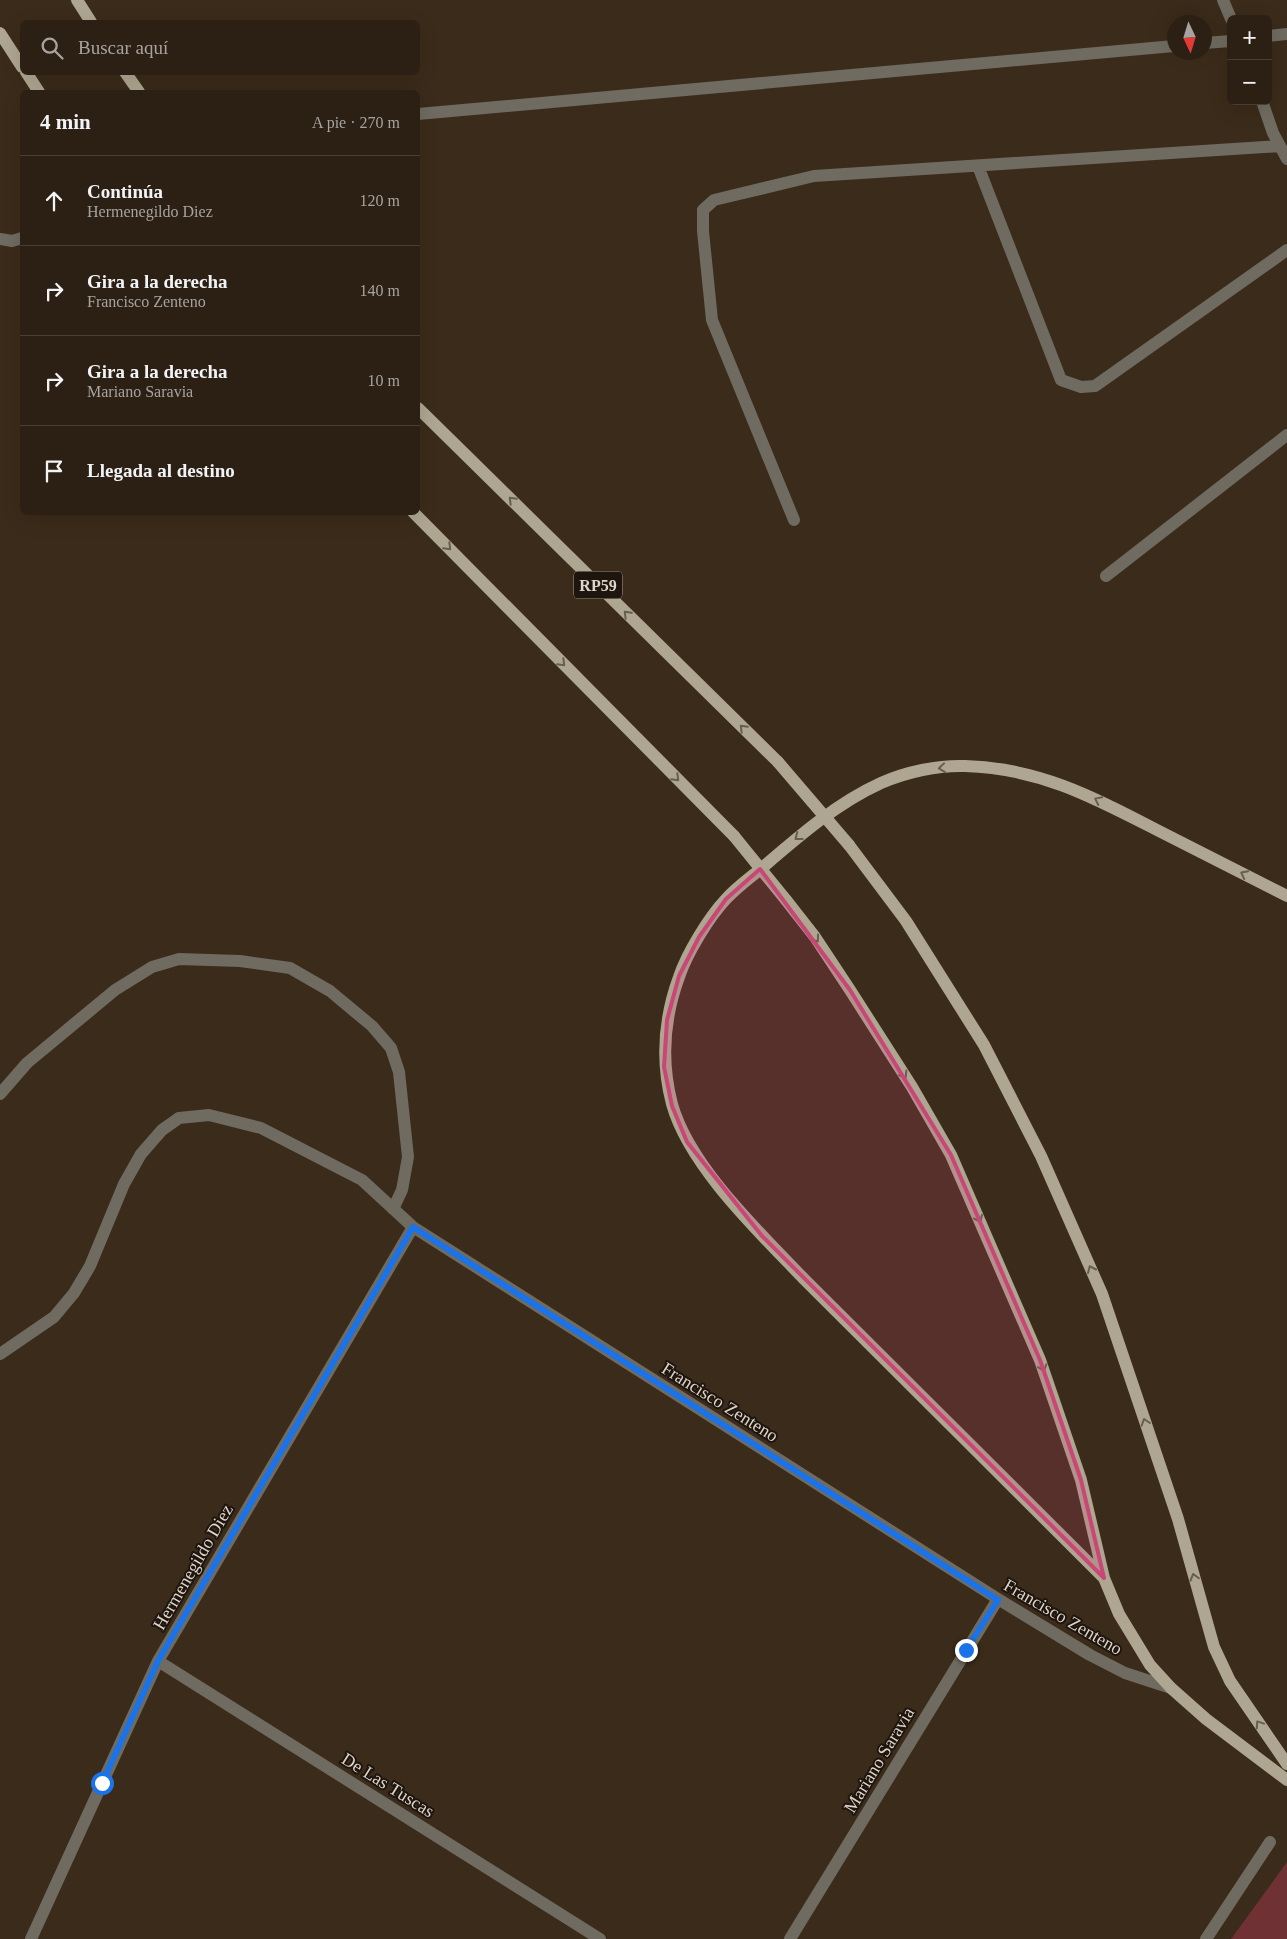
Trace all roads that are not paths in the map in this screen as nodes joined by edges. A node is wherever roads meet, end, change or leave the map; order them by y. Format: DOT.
graph roads {
  1 [pos="77,0"];
  2 [pos="1223,0"];
  3 [pos="1229,15"];
  4 [pos="90,20"];
  5 [pos="0,33"];
  6 [pos="1287,34"];
  7 [pos="1272,36"];
  8 [pos="1227,41"];
  9 [pos="1212,42"];
  10 [pos="1167,47"];
  11 [pos="20,64"];
  12 [pos="28,75"];
  13 [pos="127,75"];
  14 [pos="38,90"];
  15 [pos="138,90"];
  16 [pos="1263,105"];
  17 [pos="420,114"];
  18 [pos="1280,146"];
  19 [pos="1287,159"];
  20 [pos="978,166"];
  21 [pos="20,238"];
  22 [pos="0,239"];
  23 [pos="1287,250"];
  24 [pos="420,410"];
  25 [pos="1287,435"];
  26 [pos="416,515"];
  27 [pos="794,520"];
  28 [pos="1106,576"];
  29 [pos="1287,896"];
  30 [pos="0,1094"];
  31 [pos="393,1209"];
  32 [pos="413,1227"];
  33 [pos="0,1354"];
  34 [pos="1104,1578"];
  35 [pos="998,1600"];
  36 [pos="158,1661"];
  37 [pos="1171,1688"];
  38 [pos="1287,1764"];
  39 [pos="1287,1780"];
  40 [pos="1270,1842"];
  41 [pos="31,1939"];
  42 [pos="600,1939"];
  43 [pos="790,1939"];
  44 [pos="1206,1939"];
  1 -- 4 [label="main road"];
  2 -- 3 [label="street"];
  5 -- 11 [label="main road"];
  6 -- 7 [label="street"];
  8 -- 9 [label="street"];
  10 -- 17 [label="street"];
  12 -- 14 [label="main road"];
  13 -- 15 [label="main road"];
  16 -- 18 [label="street"];
  18 -- 19 [label="street"];
  18 -- 20 [label="street"];
  20 -- 23 [label="street"];
  20 -- 27 [label="street"];
  21 -- 22 [label="street"];
  38 -- 24 [label="main road, RP59, one-way, bridge"];
  25 -- 28 [label="street"];
  26 -- 34 [label="main road, one-way, bridge"];
  29 -- 34 [label="main road, one-way"];
  30 -- 31 [label="street"];
  31 -- 32 [label="street, Francisco Zenteno"];
  31 -- 33 [label="street, Francisco Zenteno"];
  32 -- 35 [label="street, Francisco Zenteno"];
  32 -- 36 [label="street, Hermenegildo Diez"];
  34 -- 37 [label="main road"];
  35 -- 37 [label="street, Francisco Zenteno"];
  35 -- 43 [label="street, Mariano Saravia"];
  36 -- 41 [label="street, Hermenegildo Diez"];
  36 -- 42 [label="street, De Las Tuscas"];
  37 -- 39 [label="main road"];
  40 -- 44 [label="street"];
}
